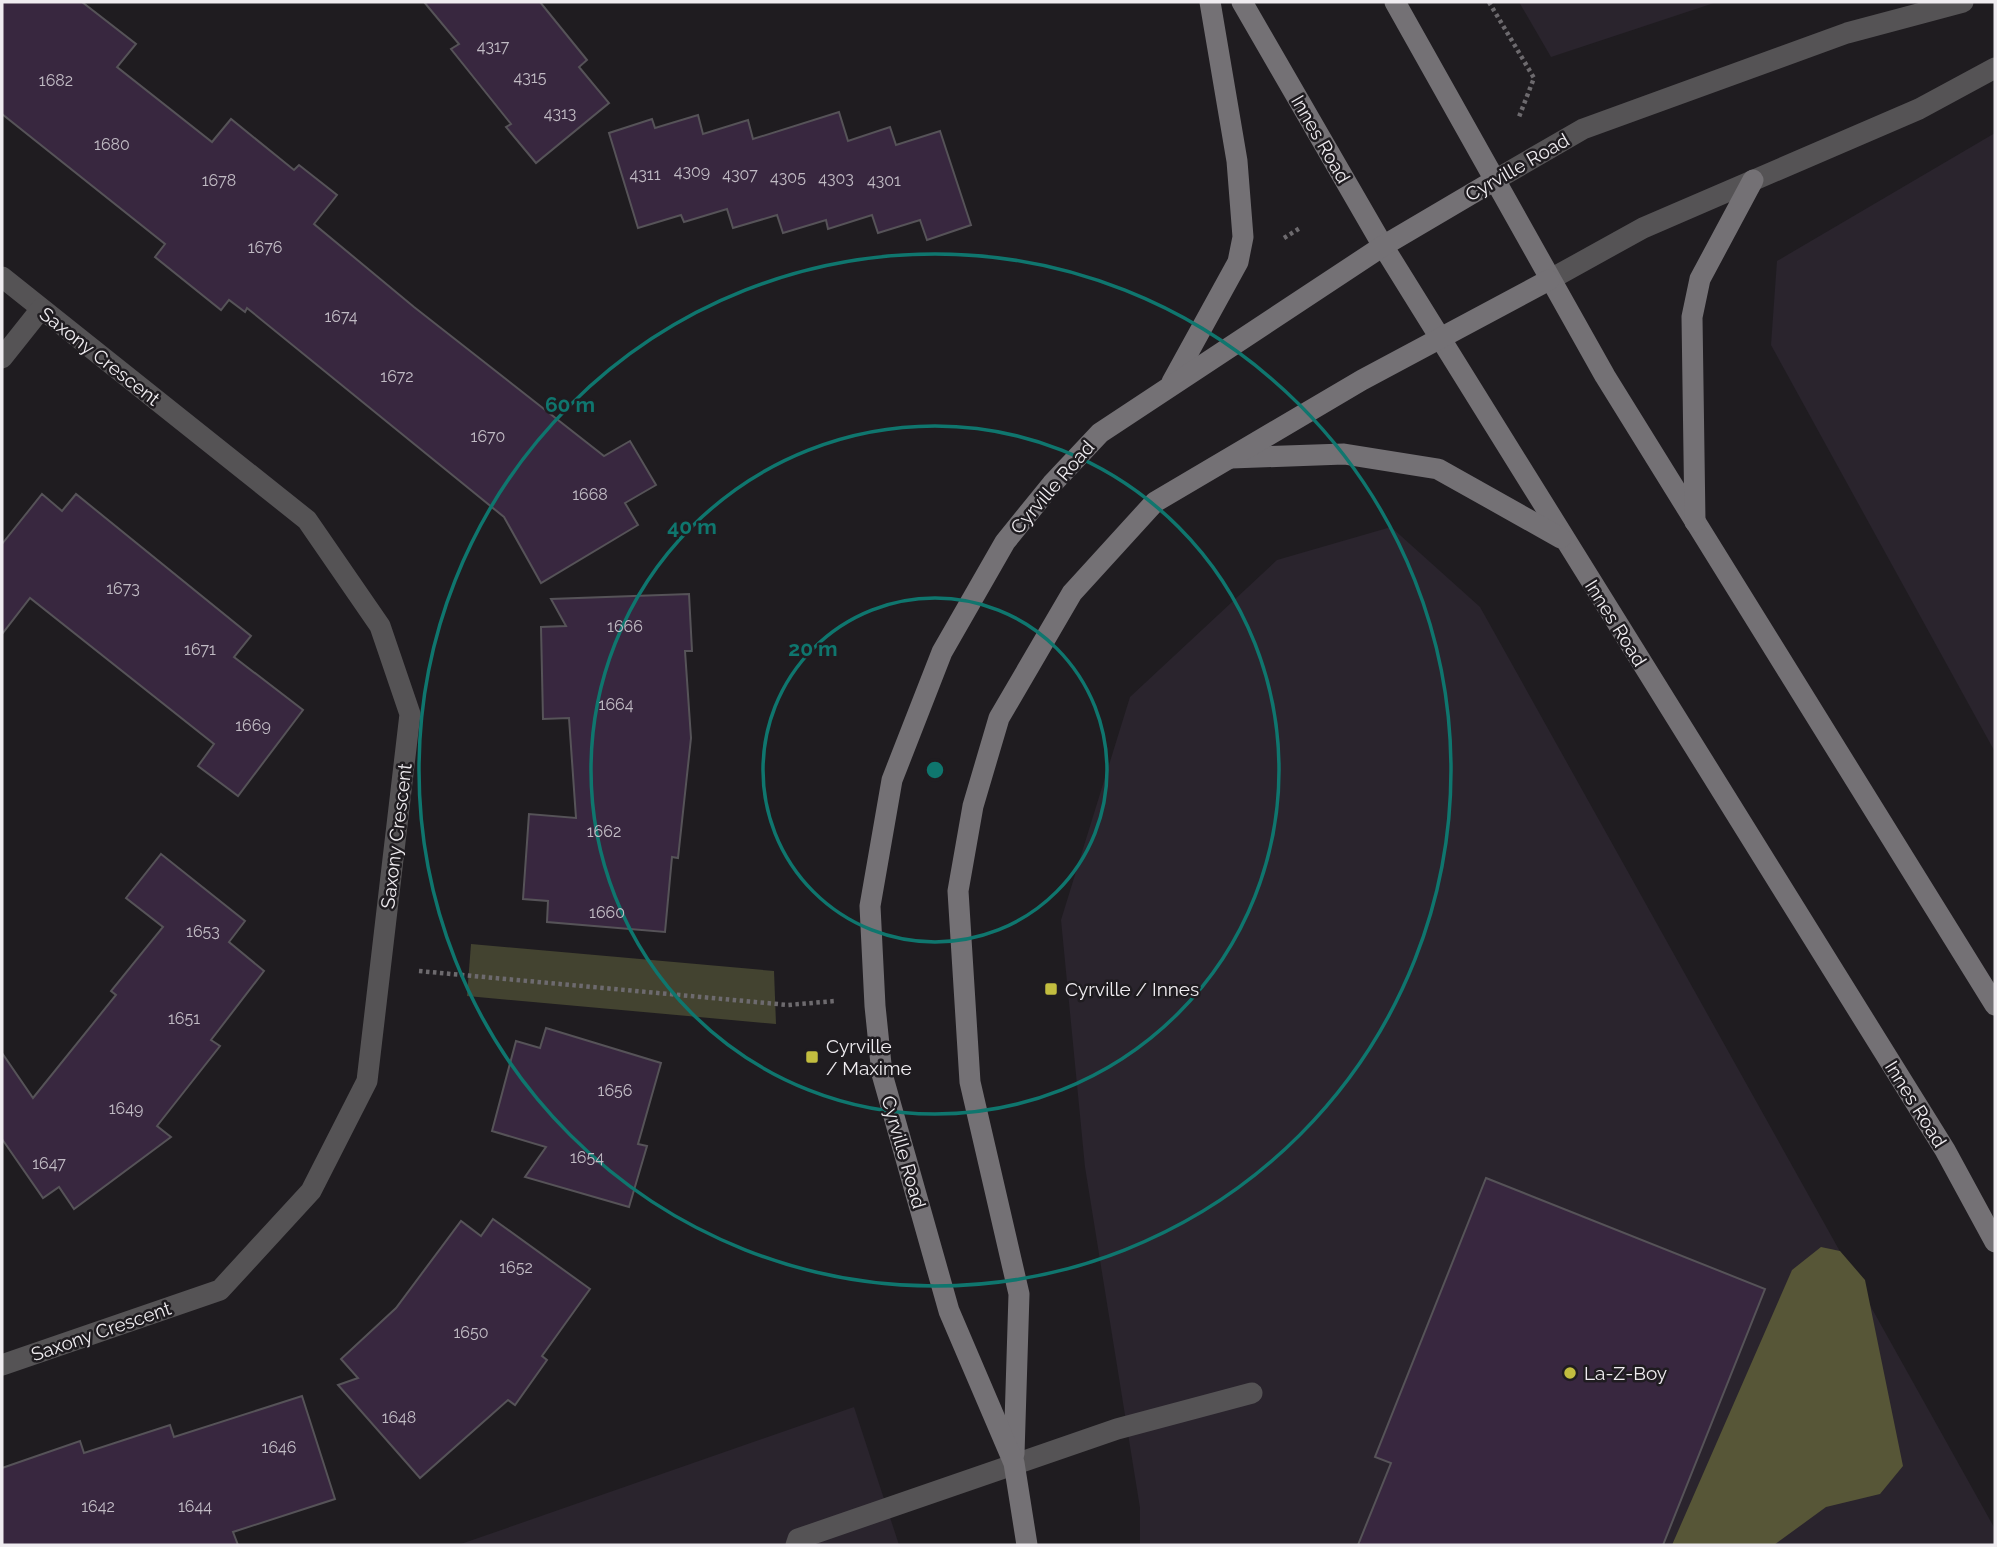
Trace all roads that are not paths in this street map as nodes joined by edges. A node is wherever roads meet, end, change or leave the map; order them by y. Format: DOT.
graph roads {
  1 [pos="1210,2"];
  2 [pos="1242,2"];
  3 [pos="1395,2"];
  4 [pos="1963,2"];
  5 [pos="1995,68"];
  6 [pos="1495,180"];
  7 [pos="1754,180"];
  8 [pos="1383,246"];
  9 [pos="2,277"];
  10 [pos="1549,280"];
  11 [pos="41,309"];
  12 [pos="1442,339"];
  13 [pos="2,358"];
  14 [pos="1171,384"];
  15 [pos="1229,458"];
  16 [pos="1695,524"];
  17 [pos="1563,539"];
  18 [pos="1995,1005"];
  19 [pos="1995,1242"];
  20 [pos="2,1364"];
  21 [pos="1252,1393"];
  22 [pos="1014,1463"];
  23 [pos="796,1545"];
  24 [pos="1027,1545"];
  1 -- 14 [label="main road"];
  2 -- 8 [label="main road, Innes Road"];
  3 -- 6 [label="main road"];
  4 -- 6 [label="street, Cyrville Road"];
  5 -- 7 [label="street, Cyrville Road"];
  6 -- 8 [label="main road, Cyrville Road"];
  6 -- 10 [label="main road"];
  7 -- 10 [label="street, Cyrville Road"];
  7 -- 16 [label="main road"];
  8 -- 12 [label="main road, Innes Road"];
  8 -- 14 [label="main road, Cyrville Road"];
  9 -- 11 [label="street, Saxony Crescent"];
  10 -- 12 [label="main road, Cyrville Road"];
  10 -- 16 [label="main road"];
  11 -- 13 [label="street"];
  11 -- 20 [label="street, Saxony Crescent"];
  12 -- 15 [label="main road, Cyrville Road"];
  12 -- 17 [label="main road, Innes Road"];
  14 -- 22 [label="main road, Cyrville Road"];
  15 -- 17 [label="main road"];
  15 -- 22 [label="main road, Cyrville Road"];
  16 -- 18 [label="main road"];
  17 -- 19 [label="main road, Innes Road"];
  21 -- 22 [label="street"];
  22 -- 23 [label="street"];
  22 -- 24 [label="main road, Cyrville Road"];
}
